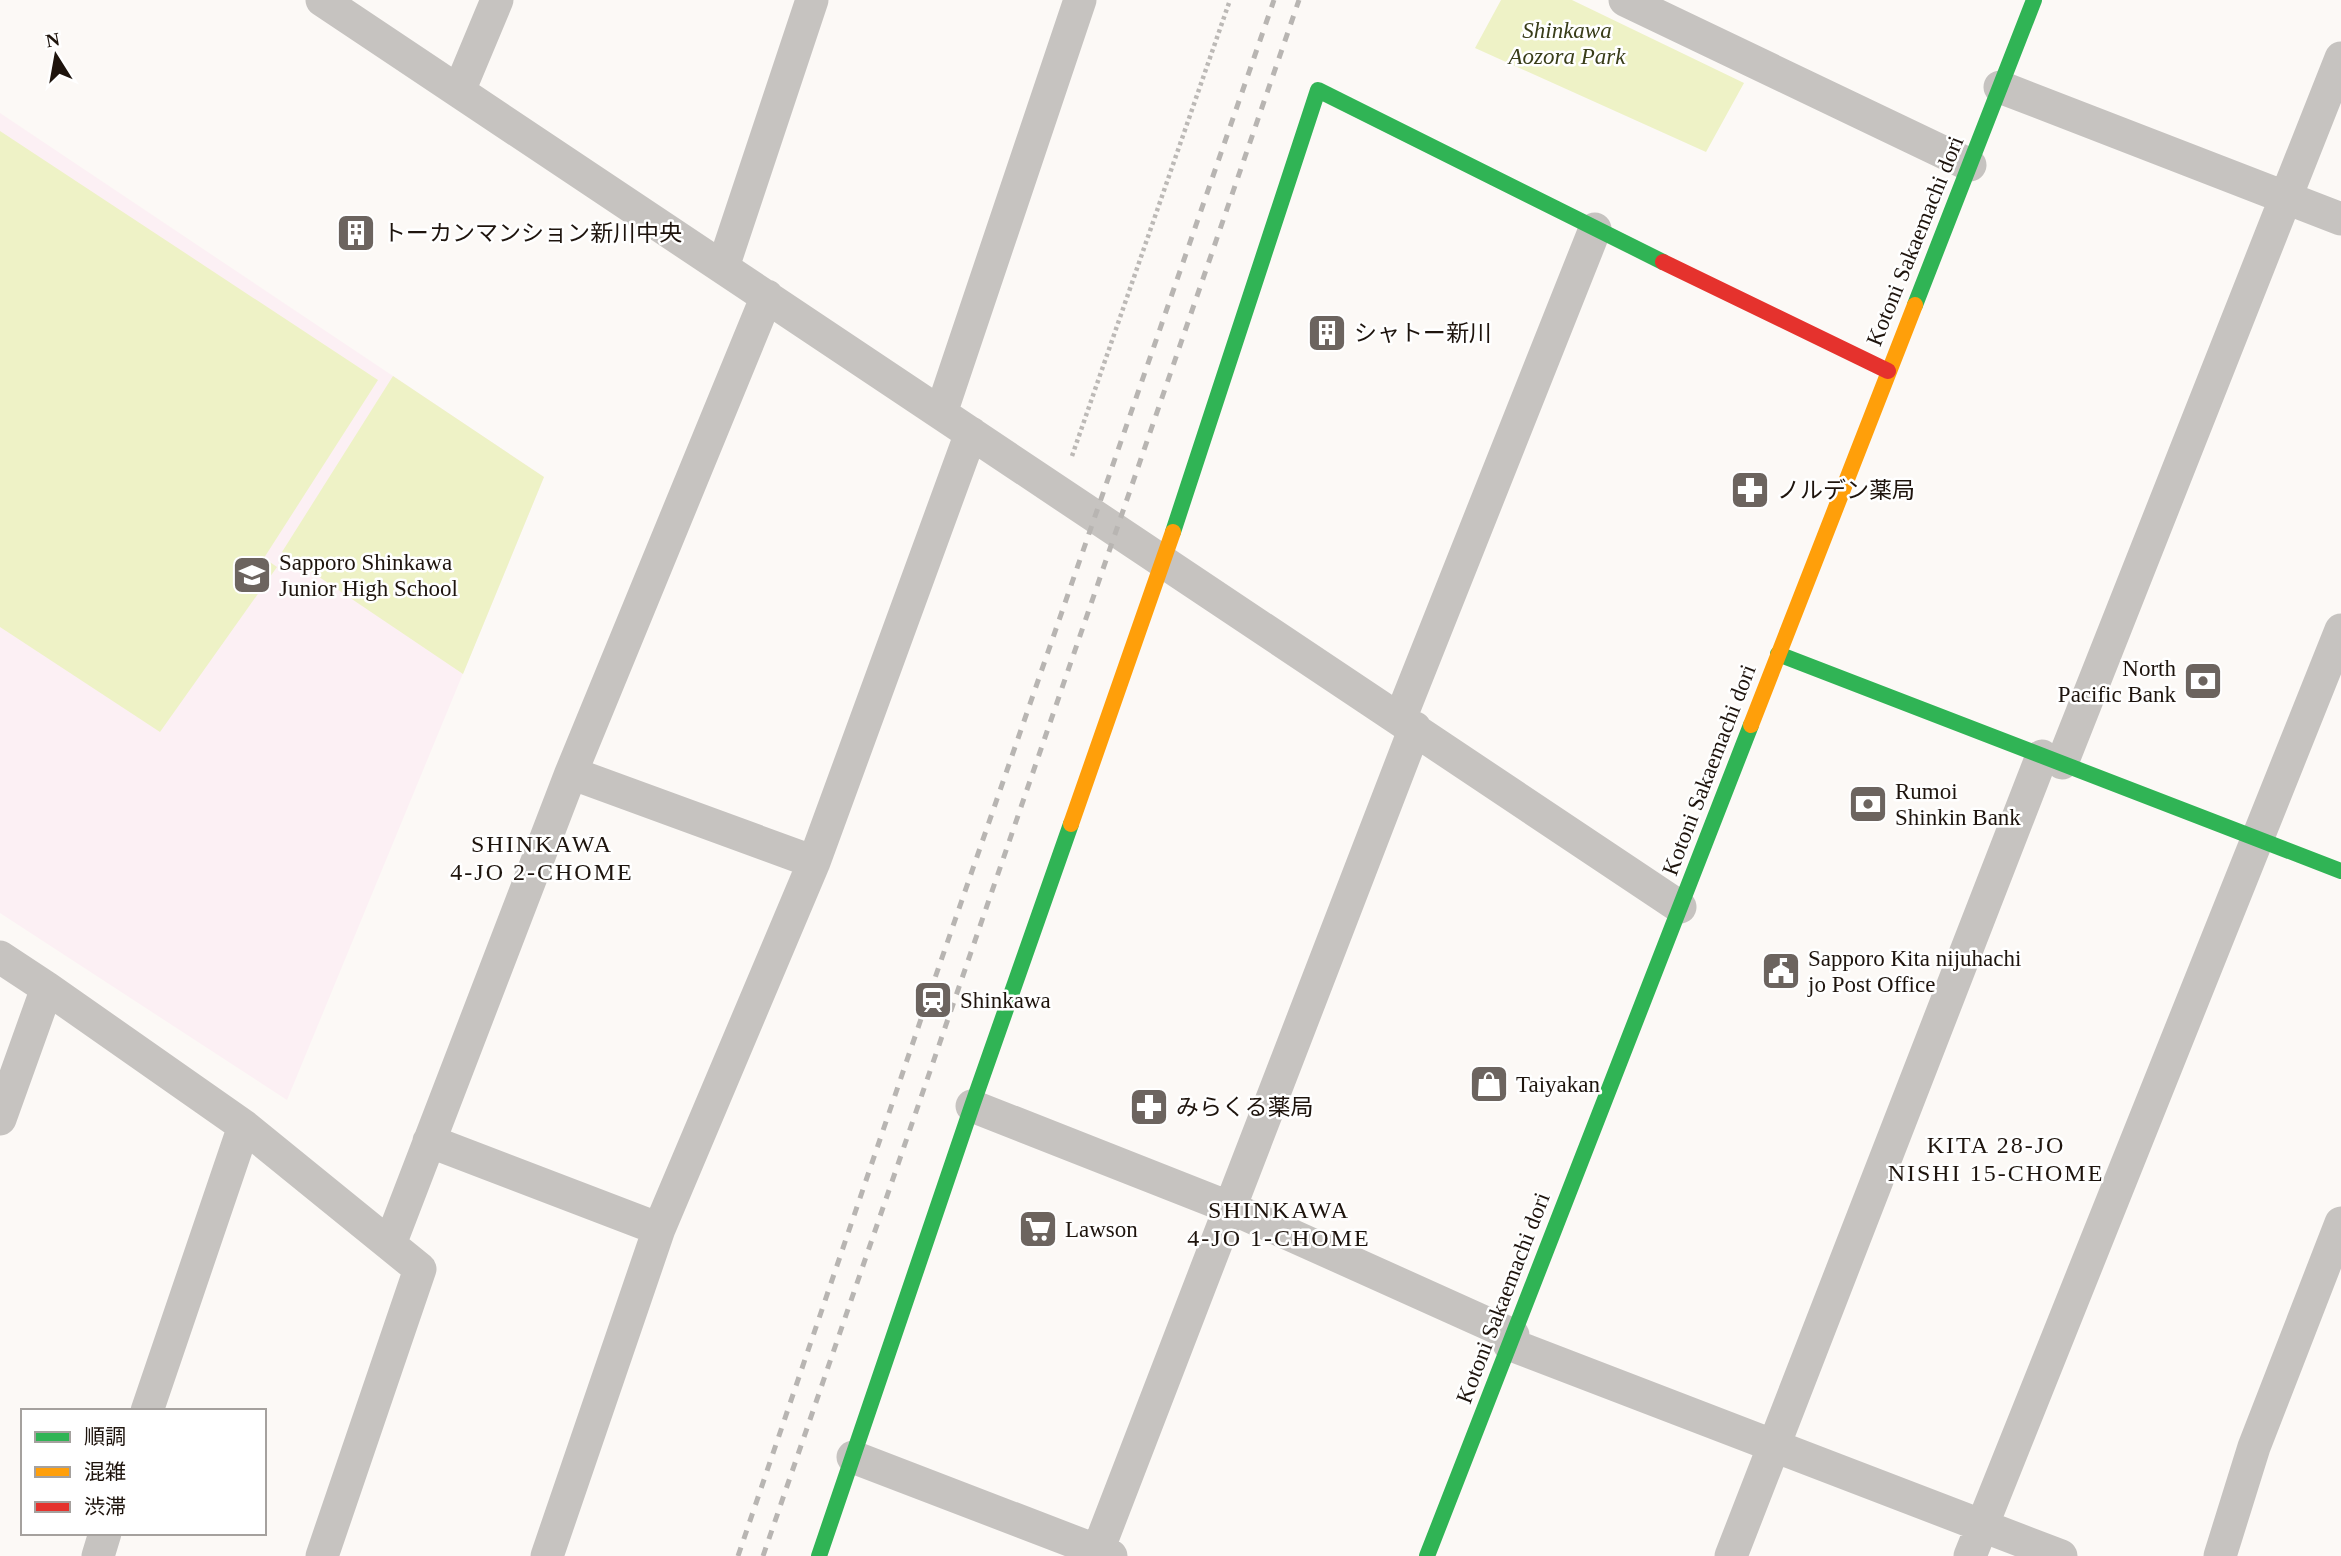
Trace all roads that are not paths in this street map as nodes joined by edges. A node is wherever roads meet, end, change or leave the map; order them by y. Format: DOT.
graph roads {
  1 [pos="323,0"];
  2 [pos="497,0"];
  3 [pos="811,0"];
  4 [pos="1080,0"];
  5 [pos="1625,0"];
  6 [pos="2034,0"];
  7 [pos="2341,58"];
  8 [pos="2000,87"];
  9 [pos="459,91"];
  10 [pos="1970,165"];
  11 [pos="2287,198"];
  12 [pos="2341,219"];
  13 [pos="1595,229"];
  14 [pos="723,267"];
  15 [pos="767,296"];
  16 [pos="1888,371"];
  17 [pos="941,413"];
  18 [pos="971,433"];
  19 [pos="1163,562"];
  20 [pos="2341,630"];
  21 [pos="1778,654"];
  22 [pos="1408,724"];
  23 [pos="2052,760"];
  24 [pos="571,773"];
  25 [pos="2256,838"];
  26 [pos="814,862"];
  27 [pos="2341,871"];
  28 [pos="1680,907"];
  29 [pos="0,957"];
  30 [pos="47,988"];
  31 [pos="972,1106"];
  32 [pos="0,1119"];
  33 [pos="244,1126"];
  34 [pos="429,1141"];
  35 [pos="1231,1208"];
  36 [pos="2341,1223"];
  37 [pos="659,1229"];
  38 [pos="390,1244"];
  39 [pos="1511,1340"];
  40 [pos="148,1409"];
  41 [pos="1773,1445"];
  42 [pos="853,1457"];
  43 [pos="104,1535"];
  44 [pos="1976,1541"];
  45 [pos="1104,1553"];
  46 [pos="98,1556"];
  47 [pos="322,1556"];
  48 [pos="547,1556"];
  49 [pos="820,1556"];
  50 [pos="1427,1556"];
  51 [pos="1731,1556"];
  52 [pos="2061,1556"];
  53 [pos="2220,1556"];
  1 -- 9 [label="street"];
  2 -- 9 [label="street"];
  3 -- 14 [label="street"];
  4 -- 17 [label="street"];
  5 -- 10 [label="street"];
  6 -- 8 [label="street, Kotoni Sakaemachi dori"];
  7 -- 11 [label="street"];
  8 -- 10 [label="street, Kotoni Sakaemachi dori"];
  8 -- 11 [label="street"];
  9 -- 14 [label="street"];
  10 -- 16 [label="street, Kotoni Sakaemachi dori"];
  11 -- 12 [label="street"];
  11 -- 23 [label="street"];
  13 -- 16 [label="street"];
  13 -- 19 [label="street"];
  13 -- 22 [label="street"];
  14 -- 15 [label="street"];
  15 -- 17 [label="street"];
  15 -- 24 [label="street"];
  16 -- 21 [label="street, Kotoni Sakaemachi dori"];
  17 -- 18 [label="street"];
  18 -- 19 [label="street"];
  18 -- 26 [label="street"];
  19 -- 22 [label="street"];
  19 -- 31 [label="street"];
  20 -- 25 [label="street"];
  21 -- 23 [label="street"];
  21 -- 28 [label="street, Kotoni Sakaemachi dori"];
  22 -- 28 [label="street"];
  22 -- 35 [label="street"];
  23 -- 25 [label="street"];
  23 -- 41 [label="street"];
  24 -- 26 [label="street"];
  24 -- 34 [label="street"];
  25 -- 27 [label="street"];
  25 -- 44 [label="street"];
  26 -- 37 [label="street"];
  28 -- 39 [label="street, Kotoni Sakaemachi dori"];
  29 -- 30 [label="street"];
  30 -- 32 [label="street"];
  30 -- 33 [label="street"];
  31 -- 35 [label="street"];
  31 -- 42 [label="street"];
  33 -- 38 [label="street"];
  33 -- 40 [label="street"];
  34 -- 37 [label="street"];
  34 -- 38 [label="street"];
  35 -- 39 [label="street"];
  35 -- 45 [label="street"];
  36 -- 53 [label="street"];
  37 -- 48 [label="street"];
  38 -- 47 [label="street"];
  39 -- 41 [label="street"];
  39 -- 50 [label="street, Kotoni Sakaemachi dori"];
  41 -- 44 [label="street"];
  41 -- 51 [label="street"];
  42 -- 45 [label="street"];
  42 -- 49 [label="street"];
  43 -- 46 [label="street"];
  44 -- 52 [label="street"];
}
